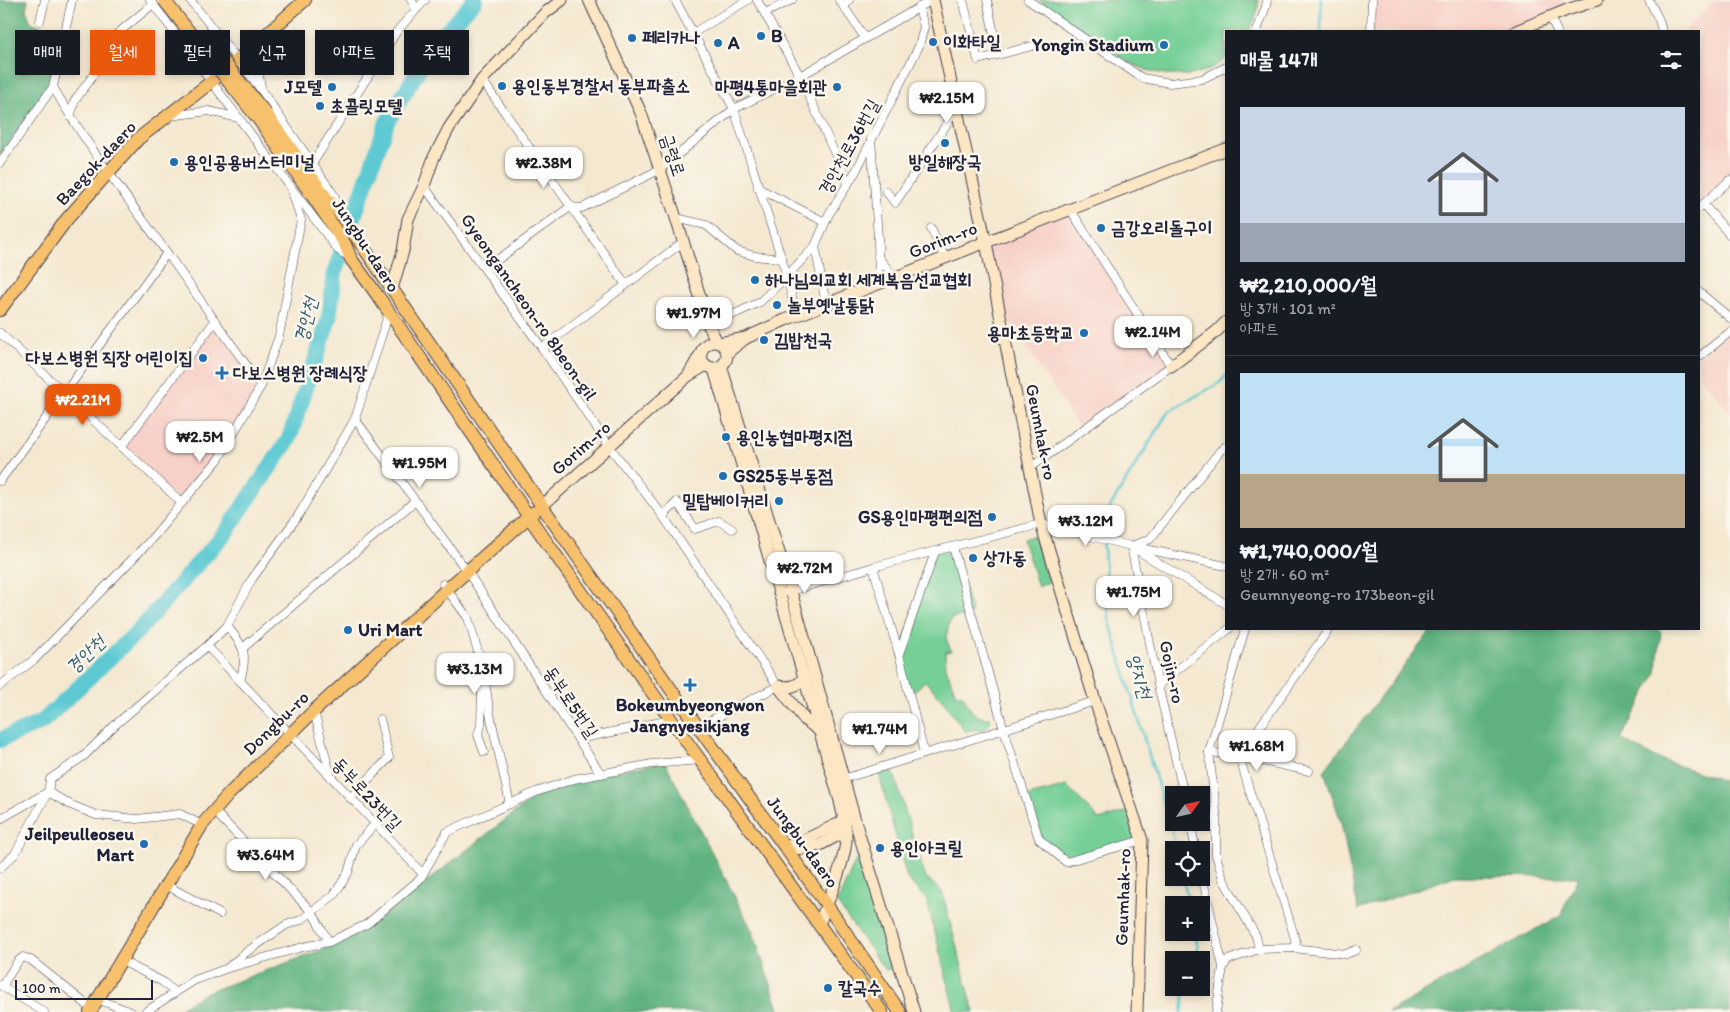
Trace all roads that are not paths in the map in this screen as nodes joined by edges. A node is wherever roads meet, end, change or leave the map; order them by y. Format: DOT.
graph roads {
  1 [pos="45,0"];
  2 [pos="72,0"];
  3 [pos="174,0"];
  4 [pos="190,0"];
  5 [pos="305,0"];
  6 [pos="411,0"];
  7 [pos="425,0"];
  8 [pos="562,0"];
  9 [pos="589,0"];
  10 [pos="675,0"];
  11 [pos="748,0"];
  12 [pos="757,0"];
  13 [pos="792,0"];
  14 [pos="933,0"];
  15 [pos="963,0"];
  16 [pos="987,0"];
  17 [pos="1028,0"];
  18 [pos="1267,0"];
  19 [pos="1372,0"];
  20 [pos="1598,0"];
  21 [pos="1649,0"];
  22 [pos="156,1"];
  23 [pos="844,2"];
  24 [pos="919,7"];
  25 [pos="417,9"];
  26 [pos="764,13"];
  27 [pos="1550,17"];
  28 [pos="40,21"];
  29 [pos="274,28"];
  30 [pos="1257,30"];
  31 [pos="1371,30"];
  32 [pos="1518,30"];
  33 [pos="1556,30"];
  34 [pos="1662,30"];
  35 [pos="693,34"];
  36 [pos="865,38"];
  37 [pos="1036,45"];
  38 [pos="998,54"];
  39 [pos="238,60"];
  40 [pos="1225,68"];
  41 [pos="800,76"];
  42 [pos="482,80"];
  43 [pos="212,82"];
  44 [pos="53,87"];
  45 [pos="261,89"];
  46 [pos="956,108"];
  47 [pos="734,109"];
  48 [pos="70,117"];
  49 [pos="167,117"];
  50 [pos="263,117"];
  51 [pos="239,118"];
  52 [pos="871,138"];
  53 [pos="1225,149"];
  54 [pos="0,163"];
  55 [pos="312,164"];
  56 [pos="659,170"];
  57 [pos="108,173"];
  58 [pos="1730,180"];
  59 [pos="848,183"];
  60 [pos="290,185"];
  61 [pos="424,186"];
  62 [pos="758,186"];
  63 [pos="886,191"];
  64 [pos="315,193"];
  65 [pos="1701,206"];
  66 [pos="570,207"];
  67 [pos="1070,210"];
  68 [pos="676,218"];
  69 [pos="825,222"];
  70 [pos="931,228"];
  71 [pos="1730,235"];
  72 [pos="683,242"];
  73 [pos="986,243"];
  74 [pos="815,246"];
  75 [pos="167,253"];
  76 [pos="878,257"];
  77 [pos="945,258"];
  78 [pos="782,259"];
  79 [pos="485,269"];
  80 [pos="787,276"];
  81 [pos="895,278"];
  82 [pos="388,284"];
  83 [pos="879,284"];
  84 [pos="626,285"];
  85 [pos="1700,293"];
  86 [pos="826,304"];
  87 [pos="0,310"];
  88 [pos="389,312"];
  89 [pos="796,316"];
  90 [pos="1730,318"];
  91 [pos="215,320"];
  92 [pos="1225,323"];
  93 [pos="709,326"];
  94 [pos="0,332"];
  95 [pos="1730,332"];
  96 [pos="746,338"];
  97 [pos="718,342"];
  98 [pos="542,348"];
  99 [pos="702,350"];
  100 [pos="727,353"];
  101 [pos="1700,356"];
  102 [pos="714,366"];
  103 [pos="1171,366"];
  104 [pos="688,376"];
  105 [pos="261,386"];
  106 [pos="64,392"];
  107 [pos="355,419"];
  108 [pos="122,446"];
  109 [pos="609,446"];
  110 [pos="1225,447"];
  111 [pos="1030,468"];
  112 [pos="0,481"];
  113 [pos="415,501"];
  114 [pos="182,503"];
  115 [pos="542,506"];
  116 [pos="663,516"];
  117 [pos="529,517"];
  118 [pos="1041,524"];
  119 [pos="732,529"];
  120 [pos="1128,545"];
  121 [pos="953,547"];
  122 [pos="935,552"];
  123 [pos="1225,566"];
  124 [pos="873,568"];
  125 [pos="467,571"];
  126 [pos="445,586"];
  127 [pos="785,592"];
  128 [pos="1225,603"];
  129 [pos="227,626"];
  130 [pos="1228,630"];
  131 [pos="1244,630"];
  132 [pos="1328,630"];
  133 [pos="207,646"];
  134 [pos="243,648"];
  135 [pos="899,654"];
  136 [pos="483,669"];
  137 [pos="805,678"];
  138 [pos="240,681"];
  139 [pos="1158,685"];
  140 [pos="0,686"];
  141 [pos="778,686"];
  142 [pos="1095,701"];
  143 [pos="314,711"];
  144 [pos="380,719"];
  145 [pos="671,720"];
  146 [pos="698,726"];
  147 [pos="1004,730"];
  148 [pos="820,731"];
  149 [pos="290,734"];
  150 [pos="578,739"];
  151 [pos="484,752"];
  152 [pos="1208,752"];
  153 [pos="924,753"];
  154 [pos="1239,756"];
  155 [pos="700,760"];
  156 [pos="1308,771"];
  157 [pos="601,774"];
  158 [pos="331,778"];
  159 [pos="843,779"];
  160 [pos="1182,786"];
  161 [pos="48,792"];
  162 [pos="350,798"];
  163 [pos="510,804"];
  164 [pos="214,811"];
  165 [pos="0,819"];
  166 [pos="202,824"];
  167 [pos="375,824"];
  168 [pos="845,826"];
  169 [pos="1142,840"];
  170 [pos="785,846"];
  171 [pos="0,868"];
  172 [pos="423,874"];
  173 [pos="166,885"];
  174 [pos="1204,886"];
  175 [pos="826,904"];
  176 [pos="312,912"];
  177 [pos="220,914"];
  178 [pos="819,924"];
  179 [pos="329,942"];
  180 [pos="1293,948"];
  181 [pos="1259,949"];
  182 [pos="1356,950"];
  183 [pos="120,960"];
  184 [pos="1223,967"];
  185 [pos="228,968"];
  186 [pos="1,985"];
  187 [pos="174,993"];
  188 [pos="93,1007"];
  189 [pos="44,1012"];
  190 [pos="131,1012"];
  191 [pos="145,1012"];
  192 [pos="882,1012"];
  193 [pos="900,1012"];
  194 [pos="914,1012"];
  195 [pos="1137,1012"];
  196 [pos="1216,1012"];
  1 -- 28 [label="street"];
  2 -- 44 [label="street"];
  3 -- 50 [label="main road, Jungbu-daero, bridge"];
  4 -- 39 [label="street"];
  5 -- 29 [label="main road, Baegok-daero"];
  6 -- 25 [label="street"];
  7 -- 25 [label="street"];
  8 -- 42 [label="street"];
  9 -- 56 [label="street, 금령로"];
  10 -- 35 [label="street"];
  11 -- 35 [label="street"];
  12 -- 26 [label="street"];
  13 -- 26 [label="street"];
  14 -- 24 [label="street"];
  14 -- 46 [label="street, Geumhak-ro"];
  15 -- 38 [label="street"];
  16 -- 38 [label="street"];
  17 -- 40 [label="street"];
  18 -- 30 [label="street"];
  19 -- 31 [label="street"];
  20 -- 27 [label="street"];
  21 -- 34 [label="street"];
  22 -- 43 [label="street"];
  22 -- 48 [label="street"];
  22 -- 50 [label="main road, Jungbu-daero, bridge"];
  23 -- 36 [label="street"];
  24 -- 36 [label="street"];
  24 -- 52 [label="street, 경안천로36번길"];
  25 -- 55 [label="street"];
  26 -- 41 [label="street"];
  27 -- 32 [label="street"];
  27 -- 33 [label="street"];
  29 -- 39 [label="main road, Baegok-daero"];
  29 -- 45 [label="street"];
  35 -- 47 [label="street"];
  36 -- 41 [label="street"];
  37 -- 38 [label="street"];
  39 -- 43 [label="main road, Baegok-daero"];
  39 -- 45 [label="street"];
  41 -- 47 [label="street"];
  41 -- 59 [label="street"];
  42 -- 61 [label="street"];
  42 -- 66 [label="street"];
  43 -- 49 [label="main road, Baegok-daero"];
  43 -- 51 [label="street"];
  44 -- 48 [label="street"];
  44 -- 54 [label="street"];
  45 -- 55 [label="street"];
  46 -- 63 [label="street"];
  46 -- 73 [label="street, Geumhak-ro"];
  47 -- 56 [label="street"];
  47 -- 62 [label="street"];
  48 -- 57 [label="street"];
  49 -- 51 [label="street"];
  49 -- 57 [label="main road, Baegok-daero"];
  50 -- 64 [label="main road, Jungbu-daero"];
  51 -- 60 [label="street"];
  52 -- 59 [label="street, 경안천로36번길"];
  52 -- 76 [label="street"];
  53 -- 67 [label="street, Gorim-ro"];
  55 -- 64 [label="street"];
  56 -- 66 [label="street"];
  56 -- 68 [label="street, 금령로"];
  57 -- 75 [label="street"];
  57 -- 87 [label="main road, Baegok-daero"];
  58 -- 65 [label="street"];
  59 -- 69 [label="street, 경안천로36번길"];
  60 -- 64 [label="street"];
  60 -- 105 [label="street"];
  61 -- 79 [label="street, Gyeongancheon-ro 8beon-gil"];
  61 -- 82 [label="street"];
  62 -- 69 [label="street"];
  62 -- 78 [label="street"];
  64 -- 82 [label="main road, Jungbu-daero"];
  64 -- 88 [label="main road, Jungbu-daero"];
  65 -- 71 [label="street"];
  66 -- 79 [label="street"];
  66 -- 84 [label="street"];
  67 -- 73 [label="street, Gorim-ro"];
  67 -- 103 [label="street"];
  68 -- 72 [label="street, 금령로"];
  68 -- 78 [label="street"];
  69 -- 74 [label="street, 경안천로36번길"];
  70 -- 77 [label="street"];
  72 -- 84 [label="street"];
  72 -- 93 [label="street, 금령로"];
  73 -- 77 [label="street, Gorim-ro"];
  73 -- 111 [label="street, Geumhak-ro"];
  74 -- 80 [label="street"];
  74 -- 86 [label="street"];
  75 -- 91 [label="street"];
  75 -- 106 [label="street"];
  76 -- 81 [label="street"];
  76 -- 83 [label="street"];
  77 -- 81 [label="street, Gorim-ro"];
  78 -- 80 [label="street"];
  79 -- 98 [label="street, Gyeongancheon-ro 8beon-gil"];
  80 -- 89 [label="street"];
  80 -- 93 [label="street"];
  81 -- 83 [label="street, Gorim-ro"];
  82 -- 115 [label="main road, Jungbu-daero"];
  83 -- 86 [label="street, Gorim-ro"];
  84 -- 98 [label="street"];
  85 -- 90 [label="street"];
  86 -- 89 [label="street, Gorim-ro"];
  88 -- 107 [label="street"];
  88 -- 117 [label="main road, Jungbu-daero"];
  89 -- 96 [label="street, Gorim-ro"];
  91 -- 105 [label="street"];
  91 -- 108 [label="street"];
  92 -- 103 [label="street"];
  93 -- 97 [label="street, 금령로"];
  93 -- 99 [label="street, Gorim-ro"];
  94 -- 106 [label="street"];
  95 -- 101 [label="street"];
  96 -- 97 [label="street, Gorim-ro"];
  96 -- 100 [label="street, Gorim-ro"];
  97 -- 99 [label="street"];
  97 -- 100 [label="street"];
  98 -- 109 [label="street, Gyeongancheon-ro 8beon-gil"];
  99 -- 102 [label="street"];
  99 -- 104 [label="street, Gorim-ro"];
  100 -- 102 [label="street"];
  102 -- 104 [label="street, Gorim-ro"];
  102 -- 127 [label="street"];
  103 -- 111 [label="street"];
  104 -- 109 [label="street, Gorim-ro"];
  105 -- 114 [label="street"];
  106 -- 108 [label="street"];
  106 -- 112 [label="street"];
  107 -- 113 [label="street, 동부로5번길"];
  107 -- 129 [label="street"];
  108 -- 114 [label="street"];
  109 -- 115 [label="street, Gorim-ro"];
  109 -- 116 [label="street, Gyeongancheon-ro 8beon-gil"];
  110 -- 120 [label="street"];
  111 -- 118 [label="street, Geumhak-ro"];
  113 -- 125 [label="street, 동부로5번길"];
  113 -- 134 [label="street"];
  114 -- 140 [label="street"];
  115 -- 117 [label="main road, Dongbu-ro"];
  115 -- 146 [label="main road, Jungbu-daero"];
  116 -- 119 [label="street"];
  116 -- 141 [label="street, Gyeongancheon-ro 8beon-gil"];
  117 -- 125 [label="main road, Dongbu-ro"];
  117 -- 145 [label="main road, Jungbu-daero"];
  118 -- 120 [label="street"];
  118 -- 121 [label="street"];
  118 -- 142 [label="street, Geumhak-ro"];
  120 -- 123 [label="street"];
  120 -- 128 [label="street"];
  120 -- 139 [label="street, Gojin-ro"];
  121 -- 122 [label="street"];
  121 -- 147 [label="street"];
  122 -- 124 [label="street"];
  122 -- 135 [label="street"];
  124 -- 127 [label="street"];
  124 -- 135 [label="street"];
  125 -- 126 [label="main road, Dongbu-ro"];
  125 -- 150 [label="street, 동부로5번길"];
  126 -- 136 [label="street"];
  126 -- 143 [label="main road, Dongbu-ro"];
  127 -- 137 [label="street"];
  127 -- 159 [label="street"];
  129 -- 133 [label="street"];
  129 -- 134 [label="street"];
  130 -- 139 [label="street"];
  131 -- 152 [label="street"];
  132 -- 154 [label="street"];
  133 -- 138 [label="street, 동부로23번길"];
  133 -- 161 [label="street"];
  134 -- 138 [label="street"];
  135 -- 153 [label="street"];
  136 -- 151 [label="street"];
  136 -- 163 [label="street"];
  137 -- 141 [label="street"];
  137 -- 148 [label="street"];
  138 -- 149 [label="street, 동부로23번길"];
  139 -- 160 [label="street, Gojin-ro"];
  141 -- 146 [label="street"];
  141 -- 148 [label="street"];
  142 -- 147 [label="street"];
  142 -- 169 [label="street, Geumhak-ro"];
  143 -- 149 [label="main road, Dongbu-ro"];
  143 -- 158 [label="street"];
  144 -- 162 [label="street"];
  145 -- 150 [label="street"];
  145 -- 155 [label="main road, Jungbu-daero"];
  146 -- 170 [label="main road, Jungbu-daero"];
  147 -- 153 [label="street"];
  147 -- 169 [label="street"];
  148 -- 168 [label="street"];
  149 -- 158 [label="street, 동부로23번길"];
  149 -- 164 [label="main road, Dongbu-ro"];
  150 -- 157 [label="street, 동부로5번길"];
  152 -- 154 [label="street"];
  152 -- 181 [label="street"];
  153 -- 159 [label="street"];
  154 -- 156 [label="street"];
  154 -- 180 [label="street"];
  155 -- 157 [label="street"];
  155 -- 178 [label="main road, Jungbu-daero"];
  157 -- 163 [label="street"];
  158 -- 162 [label="street, 동부로23번길"];
  159 -- 194 [label="street"];
  161 -- 165 [label="street"];
  161 -- 166 [label="street"];
  161 -- 171 [label="street"];
  162 -- 167 [label="street, 동부로23번길"];
  163 -- 172 [label="street"];
  164 -- 166 [label="main road, Dongbu-ro"];
  164 -- 176 [label="street"];
  166 -- 173 [label="main road, Dongbu-ro"];
  167 -- 172 [label="street, 동부로23번길"];
  167 -- 176 [label="street"];
  168 -- 170 [label="street"];
  168 -- 175 [label="street"];
  169 -- 195 [label="street, Geumhak-ro"];
  170 -- 175 [label="main road, Jungbu-daero"];
  172 -- 179 [label="street"];
  173 -- 177 [label="street"];
  173 -- 183 [label="main road, Dongbu-ro"];
  174 -- 184 [label="street"];
  175 -- 178 [label="street"];
  175 -- 193 [label="main road, Jungbu-daero"];
  176 -- 179 [label="street"];
  176 -- 185 [label="street"];
  178 -- 192 [label="main road, Jungbu-daero"];
  179 -- 185 [label="street"];
  180 -- 181 [label="street"];
  180 -- 182 [label="street"];
  181 -- 184 [label="street"];
  183 -- 187 [label="street"];
  183 -- 188 [label="main road, Dongbu-ro"];
  184 -- 196 [label="street"];
  185 -- 187 [label="street"];
  186 -- 188 [label="street"];
  186 -- 189 [label="street"];
  187 -- 191 [label="street"];
  188 -- 190 [label="street"];
}
